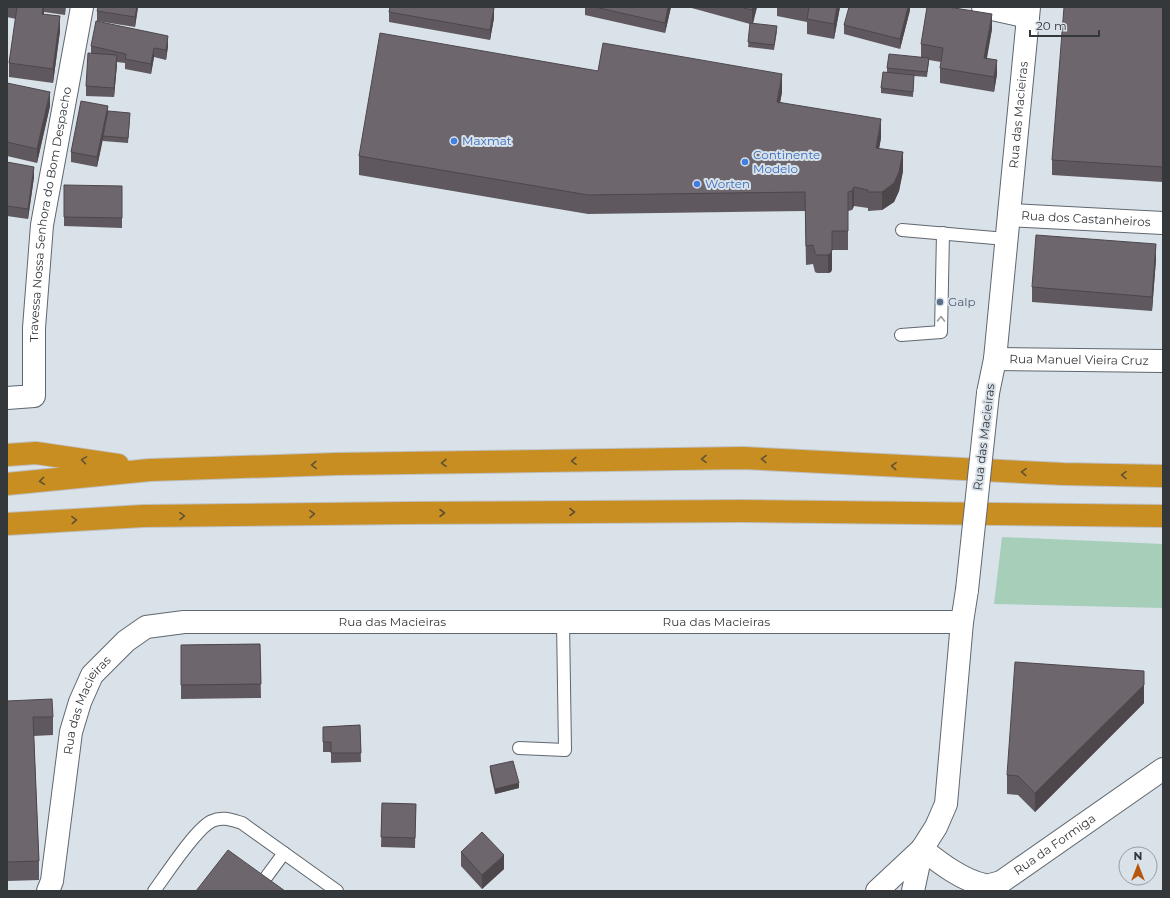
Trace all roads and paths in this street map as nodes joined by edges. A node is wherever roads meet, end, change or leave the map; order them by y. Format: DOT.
graph roads {
  1 [pos="82,7"];
  2 [pos="983,7"];
  3 [pos="1028,12"];
  4 [pos="1009,215"];
  5 [pos="1163,223"];
  6 [pos="902,230"];
  7 [pos="943,233"];
  8 [pos="1006,239"];
  9 [pos="901,335"];
  10 [pos="995,359"];
  11 [pos="1163,361"];
  12 [pos="7,398"];
  13 [pos="7,455"];
  14 [pos="150,470"];
  15 [pos="1163,476"];
  16 [pos="7,484"];
  17 [pos="1163,516"];
  18 [pos="7,524"];
  19 [pos="563,622"];
  20 [pos="962,622"];
  21 [pos="520,748"];
  22 [pos="1163,769"];
  23 [pos="922,849"];
  24 [pos="284,853"];
  25 [pos="48,891"];
  26 [pos="154,891"];
  27 [pos="256,891"];
  28 [pos="337,891"];
  29 [pos="877,891"];
  30 [pos="913,891"];
  1 -- 12 [label="street, Travessa Nossa Senhora do Bom Despacho"];
  2 -- 3 [label="street"];
  3 -- 4 [label="street, Rua das Macieiras"];
  4 -- 5 [label="street, Rua dos Castanheiros"];
  4 -- 8 [label="street, Rua das Macieiras"];
  6 -- 7 [label="lane"];
  7 -- 8 [label="lane"];
  9 -- 7 [label="lane, one-way"];
  8 -- 10 [label="street, Rua das Macieiras"];
  10 -- 11 [label="street, Rua Manuel Vieira Cruz"];
  10 -- 20 [label="street, Rua das Macieiras, bridge"];
  14 -- 13 [label="highway, one-way"];
  15 -- 14 [label="highway, one-way"];
  14 -- 16 [label="highway, one-way"];
  18 -- 17 [label="highway, one-way"];
  19 -- 20 [label="street, Rua das Macieiras"];
  19 -- 21 [label="lane"];
  19 -- 25 [label="street, Rua das Macieiras"];
  20 -- 23 [label="street"];
  22 -- 23 [label="street, Rua da Formiga"];
  23 -- 29 [label="street"];
  23 -- 30 [label="street"];
  24 -- 26 [label="lane"];
  24 -- 27 [label="lane"];
  24 -- 28 [label="lane"];
}
